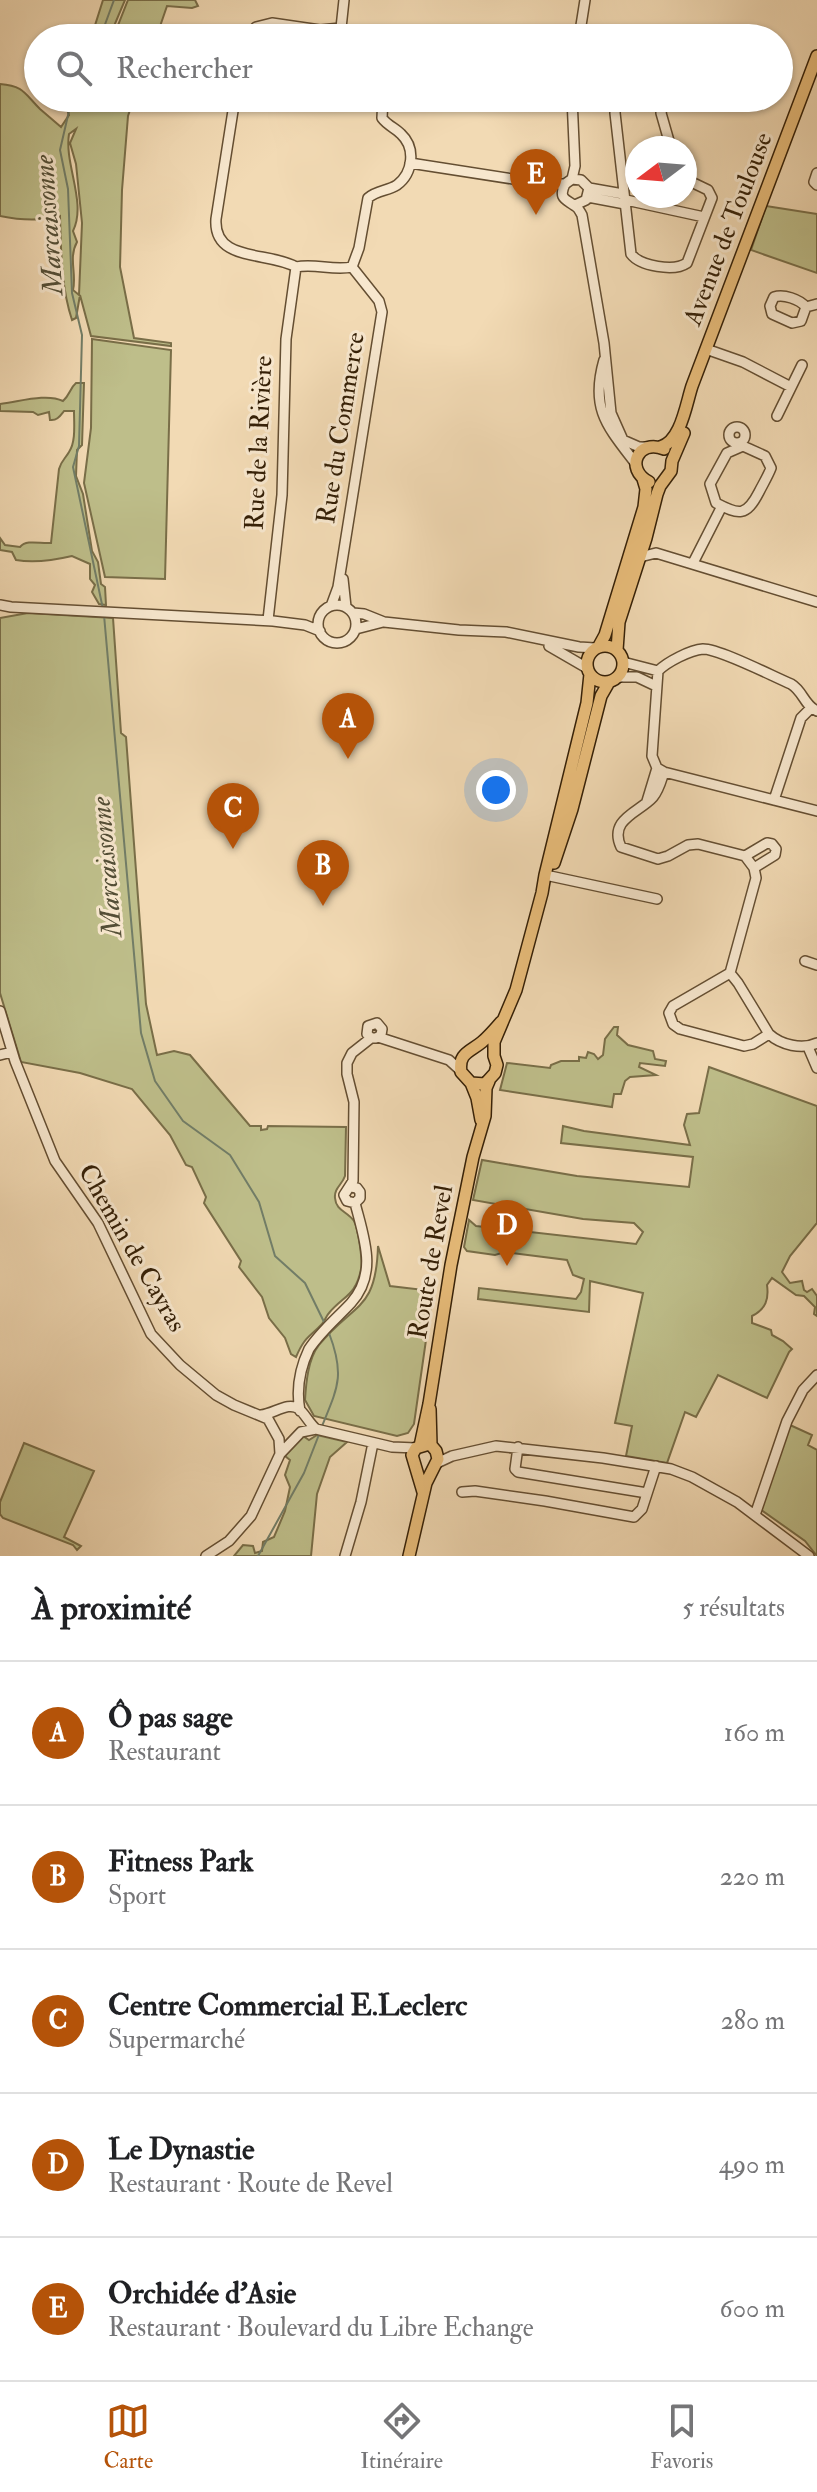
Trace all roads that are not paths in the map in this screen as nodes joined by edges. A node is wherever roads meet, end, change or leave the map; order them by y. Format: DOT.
graph roads {
  1 [pos="344,0"];
  2 [pos="585,0"];
  3 [pos="341,24"];
  4 [pos="581,24"];
  5 [pos="817,56"];
  6 [pos="233,112"];
  7 [pos="382,112"];
  8 [pos="573,112"];
  9 [pos="615,112"];
  10 [pos="661,112"];
  11 [pos="668,136"];
  12 [pos="410,163"];
  13 [pos="817,173"];
  14 [pos="570,184"];
  15 [pos="697,184"];
  16 [pos="817,185"];
  17 [pos="584,198"];
  18 [pos="625,199"];
  19 [pos="626,208"];
  20 [pos="664,208"];
  21 [pos="704,217"];
  22 [pos="296,267"];
  23 [pos="352,267"];
  24 [pos="706,349"];
  25 [pos="605,357"];
  26 [pos="802,365"];
  27 [pos="698,374"];
  28 [pos="791,387"];
  29 [pos="777,416"];
  30 [pos="647,447"];
  31 [pos="660,447"];
  32 [pos="672,461"];
  33 [pos="636,464"];
  34 [pos="643,479"];
  35 [pos="665,479"];
  36 [pos="722,506"];
  37 [pos="646,538"];
  38 [pos="668,556"];
  39 [pos="342,557"];
  40 [pos="640,557"];
  41 [pos="693,563"];
  42 [pos="817,602"];
  43 [pos="5,606"];
  44 [pos="331,606"];
  45 [pos="349,610"];
  46 [pos="0,611"];
  47 [pos="320,618"];
  48 [pos="270,621"];
  49 [pos="384,622"];
  50 [pos="356,629"];
  51 [pos="320,631"];
  52 [pos="487,632"];
  53 [pos="597,647"];
  54 [pos="617,650"];
  55 [pos="623,662"];
  56 [pos="588,671"];
  57 [pos="658,671"];
  58 [pos="614,679"];
  59 [pos="656,686"];
  60 [pos="814,710"];
  61 [pos="660,770"];
  62 [pos="774,800"];
  63 [pos="817,811"];
  64 [pos="745,856"];
  65 [pos="754,868"];
  66 [pos="550,876"];
  67 [pos="542,893"];
  68 [pos="657,899"];
  69 [pos="805,961"];
  70 [pos="817,965"];
  71 [pos="730,973"];
  72 [pos="0,1011"];
  73 [pos="501,1022"];
  74 [pos="769,1034"];
  75 [pos="377,1036"];
  76 [pos="812,1045"];
  77 [pos="470,1050"];
  78 [pos="0,1055"];
  79 [pos="14,1056"];
  80 [pos="494,1056"];
  81 [pos="817,1068"];
  82 [pos="460,1070"];
  83 [pos="489,1081"];
  84 [pos="471,1083"];
  85 [pos="481,1128"];
  86 [pos="817,1375"];
  87 [pos="297,1392"];
  88 [pos="280,1409"];
  89 [pos="302,1414"];
  90 [pos="261,1415"];
  91 [pos="275,1429"];
  92 [pos="316,1429"];
  93 [pos="298,1434"];
  94 [pos="373,1443"];
  95 [pos="518,1447"];
  96 [pos="280,1454"];
  97 [pos="425,1456"];
  98 [pos="656,1466"];
  99 [pos="462,1492"];
  100 [pos="647,1493"];
  101 [pos="755,1515"];
  102 [pos="229,1541"];
  103 [pos="206,1556"];
  104 [pos="221,1556"];
  105 [pos="345,1556"];
  106 [pos="409,1556"];
  107 [pos="809,1556"];
  1 -- 3 [label="street"];
  2 -- 4 [label="street"];
  5 -- 24 [label="main road, Avenue de Toulouse"];
  6 -- 22 [label="street"];
  7 -- 12 [label="street"];
  8 -- 14 [label="street"];
  9 -- 18 [label="street"];
  10 -- 11 [label="street"];
  12 -- 14 [label="street"];
  12 -- 23 [label="street"];
  13 -- 16 [label="street"];
  14 -- 17 [label="street"];
  14 -- 17 [label="street"];
  15 -- 21 [label="street"];
  17 -- 18 [label="street"];
  17 -- 25 [label="street"];
  19 -- 21 [label="street"];
  20 -- 21 [label="street"];
  22 -- 23 [label="street"];
  22 -- 48 [label="street, Rue de la Rivière"];
  23 -- 39 [label="street, Rue du Commerce"];
  24 -- 27 [label="main road, Avenue de Toulouse"];
  24 -- 28 [label="street"];
  25 -- 30 [label="street"];
  25 -- 33 [label="street"];
  26 -- 28 [label="street"];
  27 -- 31 [label="main road, Avenue de Toulouse"];
  27 -- 32 [label="main road, Avenue de Toulouse"];
  28 -- 29 [label="street"];
  30 -- 31 [label="main road"];
  30 -- 33 [label="main road"];
  31 -- 32 [label="main road"];
  32 -- 35 [label="main road"];
  33 -- 34 [label="main road"];
  34 -- 35 [label="main road"];
  34 -- 53 [label="main road"];
  35 -- 37 [label="main road"];
  36 -- 36 [label="street"];
  36 -- 41 [label="street"];
  37 -- 38 [label="street"];
  37 -- 40 [label="main road"];
  38 -- 40 [label="street"];
  38 -- 41 [label="street"];
  39 -- 44 [label="street, Rue du Commerce"];
  39 -- 45 [label="street, Rue du Commerce"];
  40 -- 54 [label="main road"];
  41 -- 42 [label="street"];
  43 -- 46 [label="street"];
  43 -- 48 [label="street"];
  44 -- 45 [label="street"];
  44 -- 47 [label="street"];
  45 -- 49 [label="street"];
  45 -- 50 [label="street"];
  47 -- 48 [label="street"];
  47 -- 51 [label="street"];
  48 -- 51 [label="street"];
  49 -- 50 [label="street"];
  49 -- 52 [label="street"];
  50 -- 51 [label="street"];
  52 -- 53 [label="street"];
  52 -- 56 [label="street"];
  53 -- 54 [label="main road"];
  53 -- 56 [label="main road"];
  54 -- 55 [label="main road"];
  55 -- 57 [label="street"];
  55 -- 58 [label="main road"];
  56 -- 58 [label="main road"];
  56 -- 67 [label="main road"];
  57 -- 59 [label="street"];
  57 -- 60 [label="street"];
  58 -- 59 [label="street"];
  58 -- 66 [label="main road"];
  59 -- 61 [label="street"];
  60 -- 62 [label="street"];
  61 -- 62 [label="street"];
  61 -- 64 [label="street"];
  62 -- 63 [label="street"];
  64 -- 65 [label="street"];
  64 -- 65 [label="street"];
  65 -- 71 [label="street"];
  66 -- 67 [label="main road"];
  66 -- 68 [label="street"];
  67 -- 73 [label="main road"];
  69 -- 70 [label="street"];
  71 -- 74 [label="street"];
  71 -- 74 [label="street"];
  72 -- 79 [label="street, Chemin de Cayras"];
  73 -- 77 [label="main road"];
  73 -- 80 [label="main road"];
  74 -- 76 [label="street"];
  75 -- 77 [label="street"];
  75 -- 82 [label="street"];
  75 -- 87 [label="street"];
  76 -- 81 [label="street"];
  77 -- 80 [label="main road"];
  77 -- 82 [label="main road"];
  78 -- 79 [label="street"];
  79 -- 90 [label="street, Chemin de Cayras"];
  80 -- 83 [label="main road"];
  82 -- 84 [label="main road"];
  83 -- 84 [label="main road"];
  83 -- 85 [label="main road, Route de Revel"];
  84 -- 85 [label="main road, Route de Revel"];
  85 -- 97 [label="main road, Route de Revel"];
  86 -- 101 [label="street"];
  87 -- 88 [label="street"];
  87 -- 89 [label="street"];
  88 -- 89 [label="street"];
  88 -- 90 [label="street"];
  88 -- 91 [label="street"];
  89 -- 92 [label="street"];
  89 -- 93 [label="street"];
  90 -- 91 [label="street, Chemin de Cayras"];
  91 -- 93 [label="street, Chemin de Cayras"];
  91 -- 96 [label="street"];
  92 -- 93 [label="street, Chemin de Cayras"];
  92 -- 94 [label="street, Chemin de Cayras"];
  93 -- 96 [label="street"];
  94 -- 97 [label="street, Chemin de Cayras"];
  94 -- 105 [label="street"];
  95 -- 97 [label="street"];
  95 -- 98 [label="street"];
  95 -- 100 [label="street"];
  96 -- 102 [label="street"];
  97 -- 106 [label="main road, Route de Revel"];
  98 -- 100 [label="street"];
  98 -- 101 [label="street"];
  99 -- 100 [label="street"];
  101 -- 107 [label="street"];
  102 -- 103 [label="street"];
  102 -- 104 [label="street"];
}
